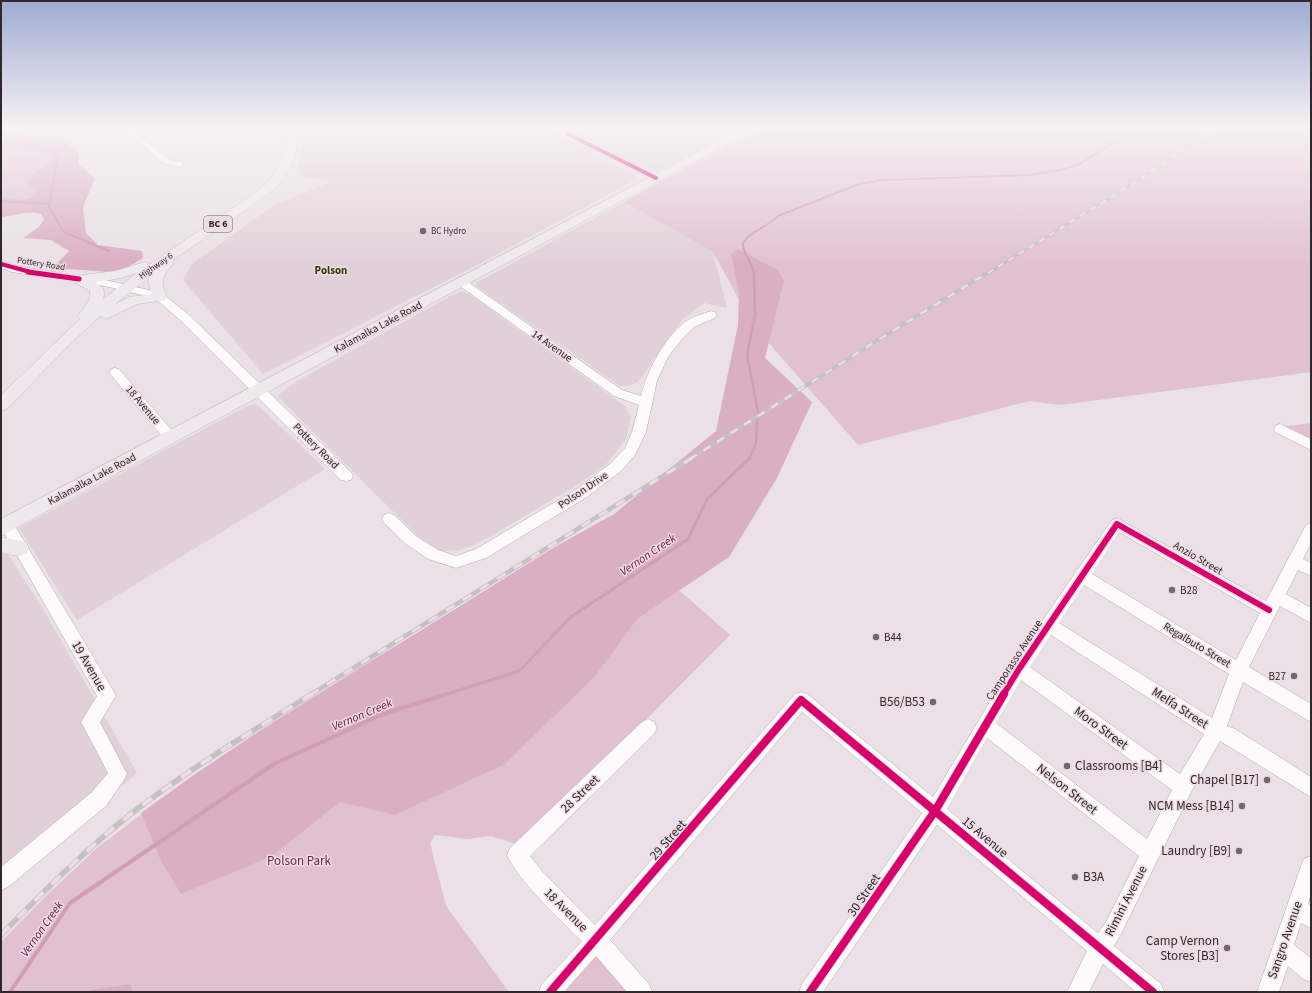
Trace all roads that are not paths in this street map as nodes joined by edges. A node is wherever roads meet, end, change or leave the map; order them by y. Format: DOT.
graph roads {
  1 [pos="282,172"];
  2 [pos="645,172"];
  3 [pos="667,172"];
  4 [pos="656,178"];
  5 [pos="174,254"];
  6 [pos="1,264"];
  7 [pos="79,279"];
  8 [pos="461,282"];
  9 [pos="126,287"];
  10 [pos="160,297"];
  11 [pos="711,316"];
  12 [pos="75,331"];
  13 [pos="115,372"];
  14 [pos="259,390"];
  15 [pos="646,402"];
  16 [pos="1,405"];
  17 [pos="1280,429"];
  18 [pos="170,437"];
  19 [pos="1311,445"];
  20 [pos="346,476"];
  21 [pos="389,519"];
  22 [pos="1117,524"];
  23 [pos="4,527"];
  24 [pos="1311,529"];
  25 [pos="10,547"];
  26 [pos="1294,561"];
  27 [pos="1311,570"];
  28 [pos="1082,576"];
  29 [pos="1272,603"];
  30 [pos="1311,616"];
  31 [pos="1049,624"];
  32 [pos="1019,669"];
  33 [pos="1239,670"];
  34 [pos="801,700"];
  35 [pos="1311,714"];
  36 [pos="984,725"];
  37 [pos="648,728"];
  38 [pos="1216,731"];
  39 [pos="1183,787"];
  40 [pos="1311,788"];
  41 [pos="935,810"];
  42 [pos="1150,853"];
  43 [pos="522,862"];
  44 [pos="1310,869"];
  45 [pos="1,880"];
  46 [pos="1304,912"];
  47 [pos="596,940"];
  48 [pos="1100,948"];
  49 [pos="1284,950"];
  50 [pos="1311,971"];
  51 [pos="550,992"];
  52 [pos="641,992"];
  53 [pos="810,992"];
  54 [pos="1078,992"];
  55 [pos="1153,992"];
  56 [pos="1268,992"];
  1 -- 5 [label="main road, Highway 6 / BC 6"];
  2 -- 4 [label="street"];
  3 -- 4 [label="main road, Kalamalka Lake Road"];
  4 -- 8 [label="main road, Kalamalka Lake Road"];
  5 -- 7 [label="main road"];
  5 -- 9 [label="main road, Highway 6 / BC 6"];
  5 -- 10 [label="main road"];
  6 -- 7 [label="street, Pottery Road"];
  7 -- 9 [label="street, Pottery Road"];
  7 -- 12 [label="main road"];
  8 -- 14 [label="main road, Kalamalka Lake Road"];
  8 -- 15 [label="street, 14 Avenue"];
  9 -- 10 [label="street, Pottery Road"];
  9 -- 12 [label="main road, Highway 6 / BC 6"];
  10 -- 12 [label="main road"];
  10 -- 14 [label="street, Pottery Road"];
  11 -- 15 [label="street, Polson Drive"];
  12 -- 16 [label="main road, Highway 6 / BC 6"];
  13 -- 18 [label="street, 18 Avenue"];
  14 -- 18 [label="main road, Kalamalka Lake Road"];
  14 -- 20 [label="street, Pottery Road"];
  15 -- 21 [label="street, Polson Drive"];
  17 -- 19 [label="street"];
  18 -- 23 [label="main road, Kalamalka Lake Road"];
  22 -- 28 [label="street, Camporasso Avenue"];
  22 -- 29 [label="street, Anzio Street"];
  23 -- 25 [label="street, 19 Avenue"];
  24 -- 26 [label="street"];
  25 -- 45 [label="street, 19 Avenue"];
  26 -- 27 [label="street"];
  26 -- 29 [label="street"];
  28 -- 31 [label="street, Camporasso Avenue"];
  28 -- 33 [label="street, Regalbuto Street"];
  29 -- 30 [label="street, Anzio Street"];
  29 -- 33 [label="street"];
  31 -- 32 [label="street, Camporasso Avenue"];
  31 -- 38 [label="street, Melfa Street"];
  32 -- 36 [label="street, Camporasso Avenue"];
  32 -- 39 [label="street, Moro Street"];
  33 -- 35 [label="street, Regalbuto Street"];
  33 -- 38 [label="street"];
  34 -- 41 [label="street, 15 Avenue"];
  34 -- 47 [label="street, 29 Street"];
  36 -- 41 [label="street, Camporasso Avenue"];
  36 -- 42 [label="street, Nelson Street"];
  37 -- 43 [label="street, 28 Street"];
  38 -- 39 [label="street"];
  38 -- 40 [label="street, Melfa Street"];
  39 -- 42 [label="street, Rimini Avenue"];
  41 -- 48 [label="street, 15 Avenue"];
  41 -- 53 [label="street, 30 Street"];
  42 -- 48 [label="street, Rimini Avenue"];
  43 -- 47 [label="street, 18 Avenue"];
  44 -- 46 [label="street, Sangro Avenue"];
  46 -- 49 [label="street, Sangro Avenue"];
  47 -- 51 [label="street, 29 Street"];
  47 -- 52 [label="street, 18 Avenue"];
  48 -- 54 [label="street, Rimini Avenue"];
  48 -- 55 [label="street, 15 Avenue"];
  49 -- 50 [label="street"];
  49 -- 56 [label="street, Sangro Avenue"];
}
